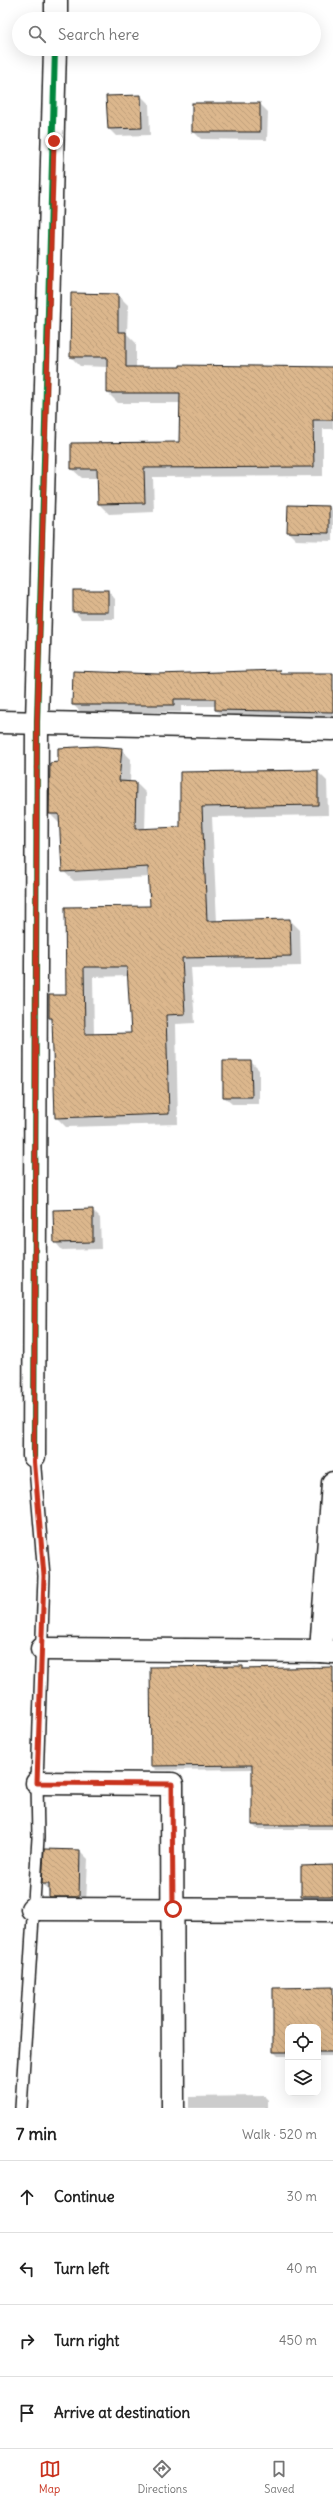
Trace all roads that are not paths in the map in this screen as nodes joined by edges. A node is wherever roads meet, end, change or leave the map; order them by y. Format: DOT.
graph roads {
  1 [pos="56,0"];
  2 [pos="56,12"];
  3 [pos="55,56"];
  4 [pos="0,722"];
  5 [pos="37,722"];
  6 [pos="333,728"];
  7 [pos="34,1456"];
  8 [pos="333,1483"];
  9 [pos="42,1649"];
  10 [pos="327,1651"];
  11 [pos="37,1783"];
  12 [pos="32,1909"];
  13 [pos="173,1909"];
  14 [pos="333,1910"];
  15 [pos="21,2108"];
  16 [pos="173,2108"];
  1 -- 2 [label="street"];
  3 -- 5 [label="street"];
  4 -- 5 [label="street"];
  5 -- 6 [label="street"];
  5 -- 7 [label="street"];
  7 -- 9 [label="lane"];
  8 -- 10 [label="street"];
  9 -- 10 [label="street"];
  9 -- 11 [label="lane"];
  11 -- 12 [label="lane"];
  11 -- 13 [label="street"];
  12 -- 13 [label="street"];
  12 -- 15 [label="lane"];
  13 -- 14 [label="street"];
  13 -- 16 [label="street"];
}
